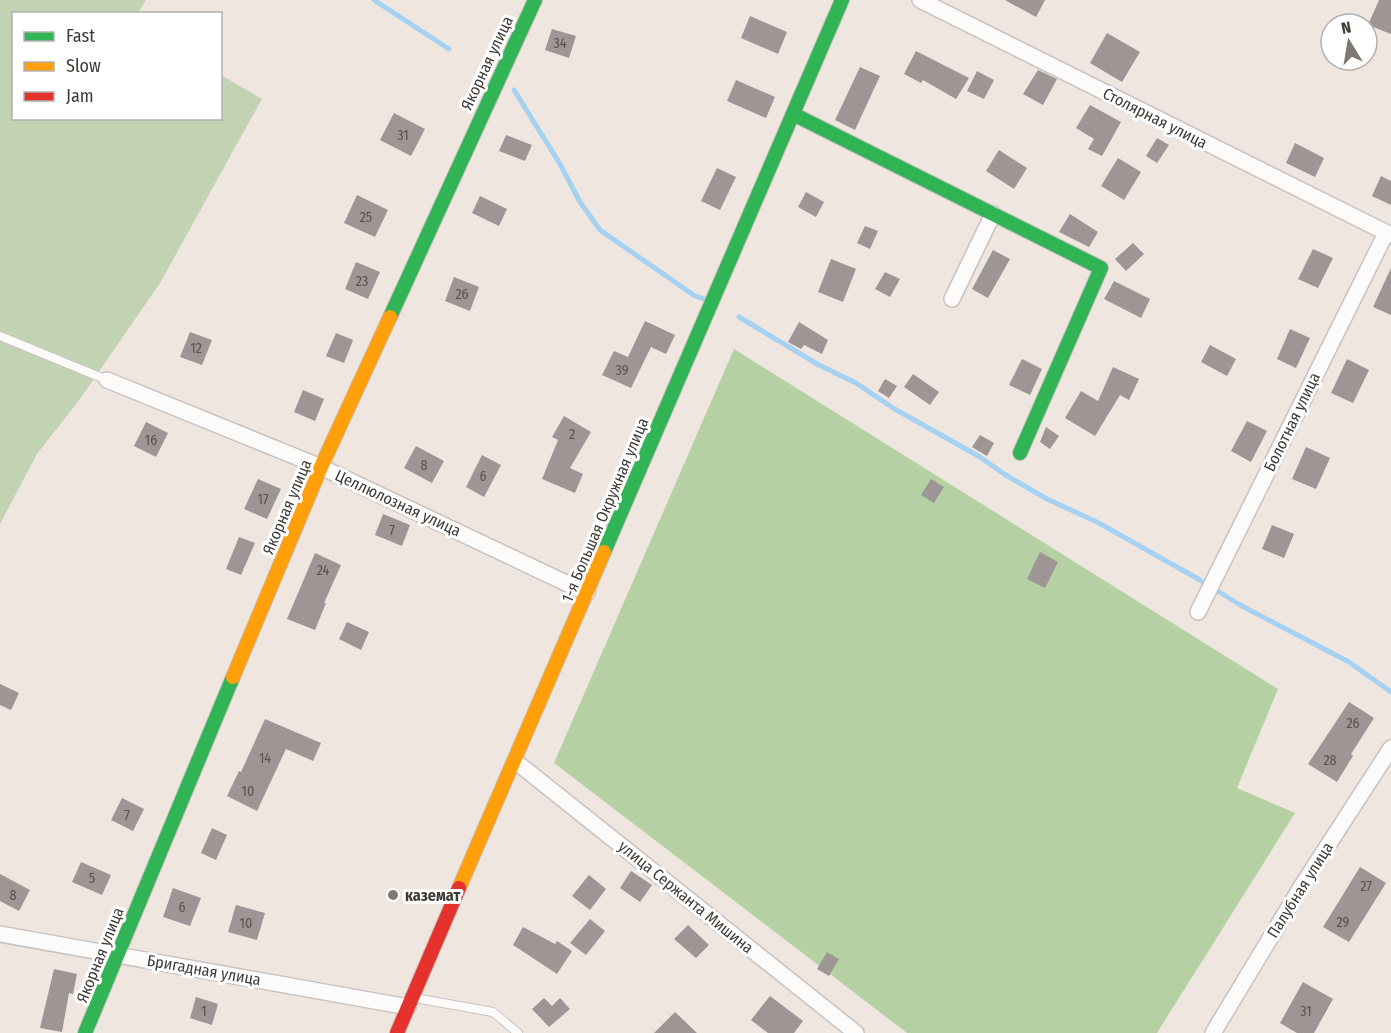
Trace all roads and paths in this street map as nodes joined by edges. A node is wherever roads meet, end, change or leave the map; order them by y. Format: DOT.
graph roads {
  1 [pos="535,0"];
  2 [pos="842,0"];
  3 [pos="920,0"];
  4 [pos="793,114"];
  5 [pos="993,214"];
  6 [pos="1388,234"];
  7 [pos="952,299"];
  8 [pos="0,336"];
  9 [pos="107,380"];
  10 [pos="1020,453"];
  11 [pos="321,466"];
  12 [pos="587,593"];
  13 [pos="1198,612"];
  14 [pos="1391,748"];
  15 [pos="515,761"];
  16 [pos="0,934"];
  17 [pos="118,954"];
  18 [pos="410,1003"];
  19 [pos="85,1033"];
  20 [pos="397,1033"];
  21 [pos="518,1033"];
  22 [pos="856,1033"];
  23 [pos="1213,1033"];
  1 -- 11 [label="street, Якорная улица"];
  2 -- 4 [label="street, 1-я Большая Окружная улица"];
  3 -- 6 [label="street, Столярная улица"];
  4 -- 5 [label="street"];
  4 -- 12 [label="street, 1-я Большая Окружная улица"];
  5 -- 7 [label="street"];
  5 -- 10 [label="street"];
  6 -- 13 [label="street, Болотная улица"];
  8 -- 9 [label="lane"];
  9 -- 11 [label="street, Целлюлозная улица"];
  11 -- 12 [label="street, Целлюлозная улица"];
  11 -- 17 [label="street, Якорная улица"];
  12 -- 15 [label="street, 1-я Большая Окружная улица"];
  14 -- 23 [label="street, Палубная улица"];
  15 -- 18 [label="street, 1-я Большая Окружная улица"];
  15 -- 22 [label="street, улица Сержанта Мишина"];
  16 -- 17 [label="street, Бригадная улица"];
  17 -- 18 [label="street, Бригадная улица"];
  17 -- 19 [label="street, Якорная улица"];
  18 -- 20 [label="street, 1-я Большая Окружная улица"];
  18 -- 21 [label="lane"];
}
